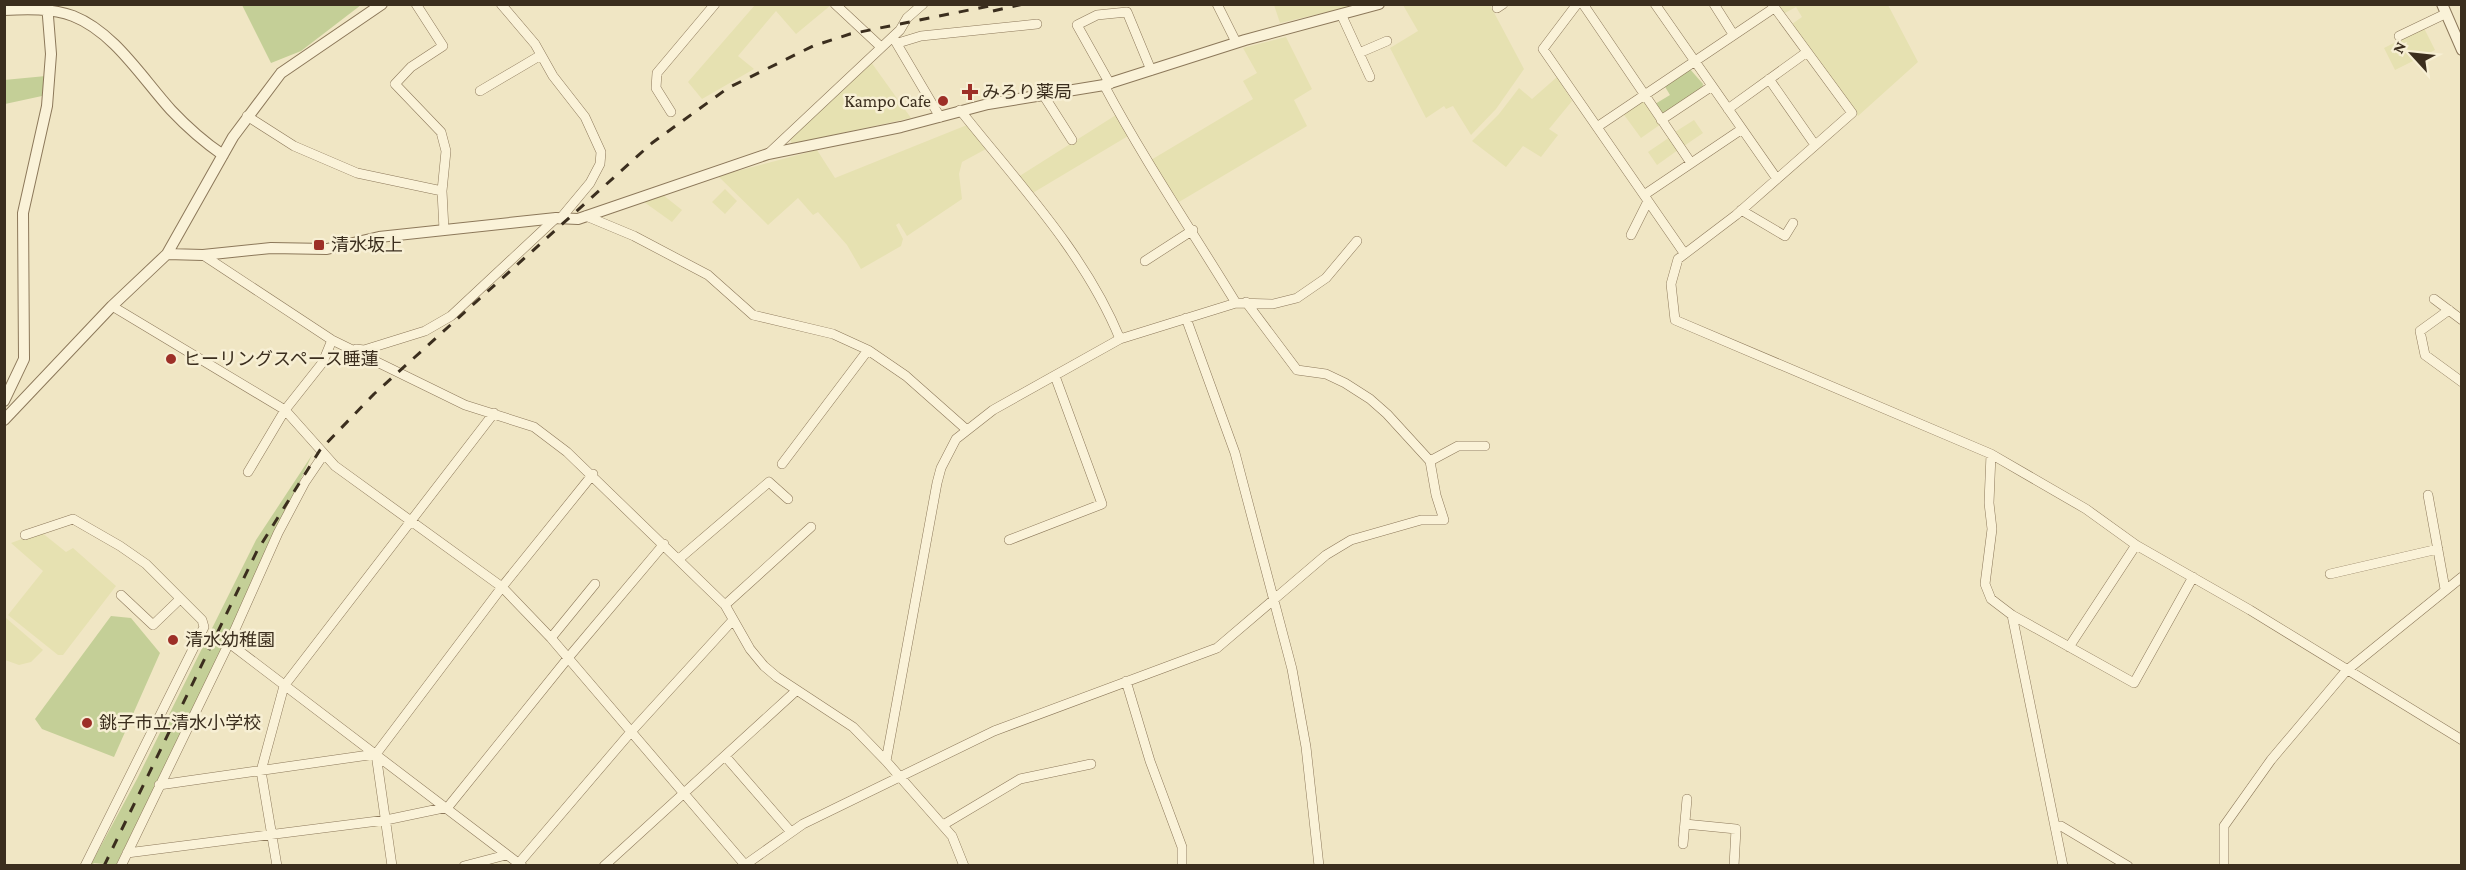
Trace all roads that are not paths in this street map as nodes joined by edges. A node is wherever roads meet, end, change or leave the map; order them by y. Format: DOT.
graph roads {
  1 [pos="382,4"];
  2 [pos="416,4"];
  3 [pos="501,4"];
  4 [pos="715,4"];
  5 [pos="835,4"];
  6 [pos="923,4"];
  7 [pos="1217,4"];
  8 [pos="1379,4"];
  9 [pos="1577,4"];
  10 [pos="1583,4"];
  11 [pos="1655,4"];
  12 [pos="1714,4"];
  13 [pos="1773,6"];
  14 [pos="47,8"];
  15 [pos="2443,9"];
  16 [pos="4,10"];
  17 [pos="1342,16"];
  18 [pos="1037,24"];
  19 [pos="1733,33"];
  20 [pos="2399,36"];
  21 [pos="2459,37"];
  22 [pos="895,40"];
  23 [pos="1387,41"];
  24 [pos="1236,42"];
  25 [pos="881,47"];
  26 [pos="2462,50"];
  27 [pos="1807,52"];
  28 [pos="1359,54"];
  29 [pos="541,56"];
  30 [pos="1694,60"];
  31 [pos="1151,70"];
  32 [pos="1370,77"];
  33 [pos="1769,79"];
  34 [pos="1107,84"];
  35 [pos="1712,86"];
  36 [pos="480,91"];
  37 [pos="1644,94"];
  38 [pos="1044,96"];
  39 [pos="1728,109"];
  40 [pos="960,110"];
  41 [pos="671,112"];
  42 [pos="247,116"];
  43 [pos="940,117"];
  44 [pos="1661,120"];
  45 [pos="1597,127"];
  46 [pos="1742,129"];
  47 [pos="1072,140"];
  48 [pos="1815,145"];
  49 [pos="768,154"];
  50 [pos="223,155"];
  51 [pos="1691,163"];
  52 [pos="1777,179"];
  53 [pos="442,191"];
  54 [pos="1646,198"];
  55 [pos="1741,210"];
  56 [pos="586,216"];
  57 [pos="558,219"];
  58 [pos="1793,223"];
  59 [pos="444,230"];
  60 [pos="1193,230"];
  61 [pos="1631,235"];
  62 [pos="1357,241"];
  63 [pos="1683,252"];
  64 [pos="166,254"];
  65 [pos="203,255"];
  66 [pos="1145,261"];
  67 [pos="2434,299"];
  68 [pos="1246,302"];
  69 [pos="1236,303"];
  70 [pos="112,306"];
  71 [pos="2449,310"];
  72 [pos="1186,318"];
  73 [pos="2462,320"];
  74 [pos="1120,339"];
  75 [pos="332,340"];
  76 [pos="351,349"];
  77 [pos="868,350"];
  78 [pos="1055,375"];
  79 [pos="2462,382"];
  80 [pos="4,401"];
  81 [pos="285,410"];
  82 [pos="494,413"];
  83 [pos="4,420"];
  84 [pos="967,430"];
  85 [pos="1485,446"];
  86 [pos="324,454"];
  87 [pos="1991,454"];
  88 [pos="1430,461"];
  89 [pos="782,464"];
  90 [pos="248,472"];
  91 [pos="593,474"];
  92 [pos="2428,495"];
  93 [pos="788,499"];
  94 [pos="413,521"];
  95 [pos="811,526"];
  96 [pos="25,535"];
  97 [pos="1009,540"];
  98 [pos="664,544"];
  99 [pos="2136,545"];
  100 [pos="2438,549"];
  101 [pos="679,559"];
  102 [pos="2330,574"];
  103 [pos="2193,577"];
  104 [pos="2462,577"];
  105 [pos="595,584"];
  106 [pos="502,586"];
  107 [pos="2449,586"];
  108 [pos="2462,589"];
  109 [pos="121,595"];
  110 [pos="179,600"];
  111 [pos="1273,601"];
  112 [pos="724,605"];
  113 [pos="2012,615"];
  114 [pos="733,620"];
  115 [pos="551,638"];
  116 [pos="229,643"];
  117 [pos="2069,647"];
  118 [pos="568,658"];
  119 [pos="2346,671"];
  120 [pos="1126,681"];
  121 [pos="284,686"];
  122 [pos="797,690"];
  123 [pos="630,733"];
  124 [pos="2462,740"];
  125 [pos="376,754"];
  126 [pos="725,756"];
  127 [pos="886,761"];
  128 [pos="1090,764"];
  129 [pos="261,771"];
  130 [pos="899,776"];
  131 [pos="159,785"];
  132 [pos="683,793"];
  133 [pos="1687,799"];
  134 [pos="448,807"];
  135 [pos="386,820"];
  136 [pos="1685,824"];
  137 [pos="943,825"];
  138 [pos="2056,827"];
  139 [pos="791,832"];
  140 [pos="273,835"];
  141 [pos="1683,844"];
  142 [pos="127,853"];
  143 [pos="506,855"];
  144 [pos="521,864"];
  145 [pos="745,865"];
  146 [pos="85,866"];
  147 [pos="121,866"];
  148 [pos="278,866"];
  149 [pos="392,866"];
  150 [pos="464,866"];
  151 [pos="604,866"];
  152 [pos="964,866"];
  153 [pos="1182,866"];
  154 [pos="1319,866"];
  155 [pos="1734,866"];
  156 [pos="2063,866"];
  157 [pos="2128,866"];
  158 [pos="2224,866"];
  1 -- 42 [label="street"];
  2 -- 53 [label="street"];
  3 -- 29 [label="street"];
  4 -- 41 [label="street"];
  5 -- 25 [label="street"];
  6 -- 22 [label="street"];
  7 -- 24 [label="street"];
  8 -- 17 [label="street"];
  9 -- 45 [label="street"];
  10 -- 37 [label="street"];
  11 -- 30 [label="street"];
  12 -- 19 [label="street"];
  13 -- 19 [label="street"];
  13 -- 27 [label="street"];
  14 -- 16 [label="street"];
  14 -- 50 [label="street"];
  14 -- 80 [label="street"];
  15 -- 20 [label="street"];
  15 -- 21 [label="street"];
  17 -- 24 [label="street"];
  17 -- 28 [label="street"];
  18 -- 22 [label="street"];
  19 -- 30 [label="street"];
  21 -- 26 [label="street"];
  22 -- 25 [label="street"];
  22 -- 43 [label="street"];
  23 -- 28 [label="street"];
  24 -- 31 [label="street"];
  25 -- 49 [label="street"];
  27 -- 33 [label="street"];
  27 -- 48 [label="street"];
  28 -- 32 [label="street"];
  29 -- 36 [label="street"];
  29 -- 57 [label="street"];
  30 -- 35 [label="street"];
  30 -- 37 [label="street"];
  31 -- 34 [label="street"];
  31 -- 34 [label="street"];
  33 -- 39 [label="street"];
  33 -- 48 [label="street"];
  34 -- 38 [label="street"];
  34 -- 60 [label="street"];
  35 -- 39 [label="street"];
  35 -- 44 [label="street"];
  37 -- 44 [label="street"];
  37 -- 45 [label="street"];
  38 -- 40 [label="street"];
  38 -- 47 [label="street"];
  39 -- 46 [label="street"];
  40 -- 43 [label="street"];
  40 -- 74 [label="street"];
  42 -- 50 [label="street"];
  42 -- 53 [label="street"];
  43 -- 49 [label="street"];
  44 -- 51 [label="street"];
  45 -- 54 [label="street"];
  46 -- 51 [label="street"];
  46 -- 52 [label="street"];
  48 -- 52 [label="street"];
  49 -- 56 [label="street"];
  50 -- 64 [label="street"];
  51 -- 54 [label="street"];
  52 -- 55 [label="street"];
  53 -- 59 [label="street"];
  54 -- 61 [label="street"];
  54 -- 63 [label="street"];
  55 -- 58 [label="street"];
  55 -- 63 [label="street"];
  56 -- 57 [label="street"];
  56 -- 77 [label="street"];
  57 -- 59 [label="street"];
  57 -- 76 [label="street"];
  59 -- 65 [label="street"];
  60 -- 66 [label="street"];
  60 -- 69 [label="street"];
  62 -- 68 [label="street"];
  63 -- 87 [label="street"];
  64 -- 65 [label="street"];
  64 -- 70 [label="street"];
  65 -- 75 [label="street"];
  67 -- 71 [label="street"];
  68 -- 69 [label="street"];
  68 -- 88 [label="street"];
  69 -- 72 [label="street"];
  70 -- 81 [label="street"];
  70 -- 83 [label="street"];
  71 -- 73 [label="street"];
  71 -- 79 [label="street"];
  72 -- 74 [label="street"];
  72 -- 111 [label="street"];
  74 -- 78 [label="street"];
  75 -- 76 [label="street"];
  75 -- 81 [label="street"];
  76 -- 82 [label="street"];
  77 -- 84 [label="street"];
  77 -- 89 [label="street"];
  78 -- 84 [label="street"];
  78 -- 97 [label="street"];
  81 -- 86 [label="street"];
  81 -- 90 [label="street"];
  82 -- 91 [label="street"];
  82 -- 94 [label="street"];
  84 -- 127 [label="street"];
  85 -- 88 [label="street"];
  86 -- 94 [label="street"];
  86 -- 116 [label="street"];
  87 -- 99 [label="street"];
  87 -- 113 [label="street"];
  88 -- 111 [label="street"];
  91 -- 98 [label="street"];
  91 -- 106 [label="street"];
  92 -- 100 [label="street"];
  93 -- 101 [label="street"];
  94 -- 106 [label="street"];
  94 -- 121 [label="street"];
  95 -- 112 [label="street"];
  96 -- 110 [label="street"];
  98 -- 101 [label="street"];
  98 -- 118 [label="street"];
  99 -- 103 [label="street"];
  99 -- 117 [label="street"];
  100 -- 102 [label="street"];
  100 -- 107 [label="street"];
  101 -- 112 [label="street"];
  103 -- 117 [label="street"];
  103 -- 119 [label="street"];
  104 -- 107 [label="street"];
  105 -- 115 [label="street"];
  106 -- 115 [label="street"];
  106 -- 125 [label="street"];
  107 -- 108 [label="street"];
  107 -- 119 [label="street"];
  109 -- 110 [label="street"];
  110 -- 146 [label="street"];
  111 -- 120 [label="street"];
  111 -- 154 [label="street"];
  112 -- 114 [label="street"];
  113 -- 117 [label="street"];
  113 -- 138 [label="street"];
  114 -- 122 [label="street"];
  114 -- 123 [label="street"];
  115 -- 118 [label="street"];
  116 -- 121 [label="street"];
  116 -- 131 [label="street"];
  118 -- 123 [label="street"];
  118 -- 134 [label="street"];
  119 -- 124 [label="street"];
  119 -- 158 [label="street"];
  120 -- 130 [label="street"];
  120 -- 153 [label="street"];
  121 -- 125 [label="street"];
  121 -- 129 [label="street"];
  122 -- 126 [label="street"];
  122 -- 127 [label="street"];
  123 -- 132 [label="street"];
  123 -- 144 [label="street"];
  125 -- 129 [label="street"];
  125 -- 134 [label="street"];
  125 -- 135 [label="street"];
  126 -- 132 [label="street"];
  126 -- 139 [label="street"];
  127 -- 130 [label="street"];
  128 -- 137 [label="street"];
  129 -- 131 [label="street"];
  129 -- 140 [label="street"];
  130 -- 137 [label="street"];
  130 -- 139 [label="street"];
  131 -- 142 [label="street"];
  132 -- 145 [label="street"];
  132 -- 151 [label="street"];
  133 -- 136 [label="street"];
  134 -- 135 [label="street"];
  134 -- 143 [label="street"];
  135 -- 140 [label="street"];
  135 -- 149 [label="street"];
  136 -- 141 [label="street"];
  136 -- 155 [label="street"];
  137 -- 152 [label="street"];
  138 -- 156 [label="street"];
  138 -- 157 [label="street"];
  139 -- 145 [label="street"];
  140 -- 142 [label="street"];
  140 -- 148 [label="street"];
  142 -- 147 [label="street"];
  143 -- 144 [label="street"];
  143 -- 150 [label="street"];
}
